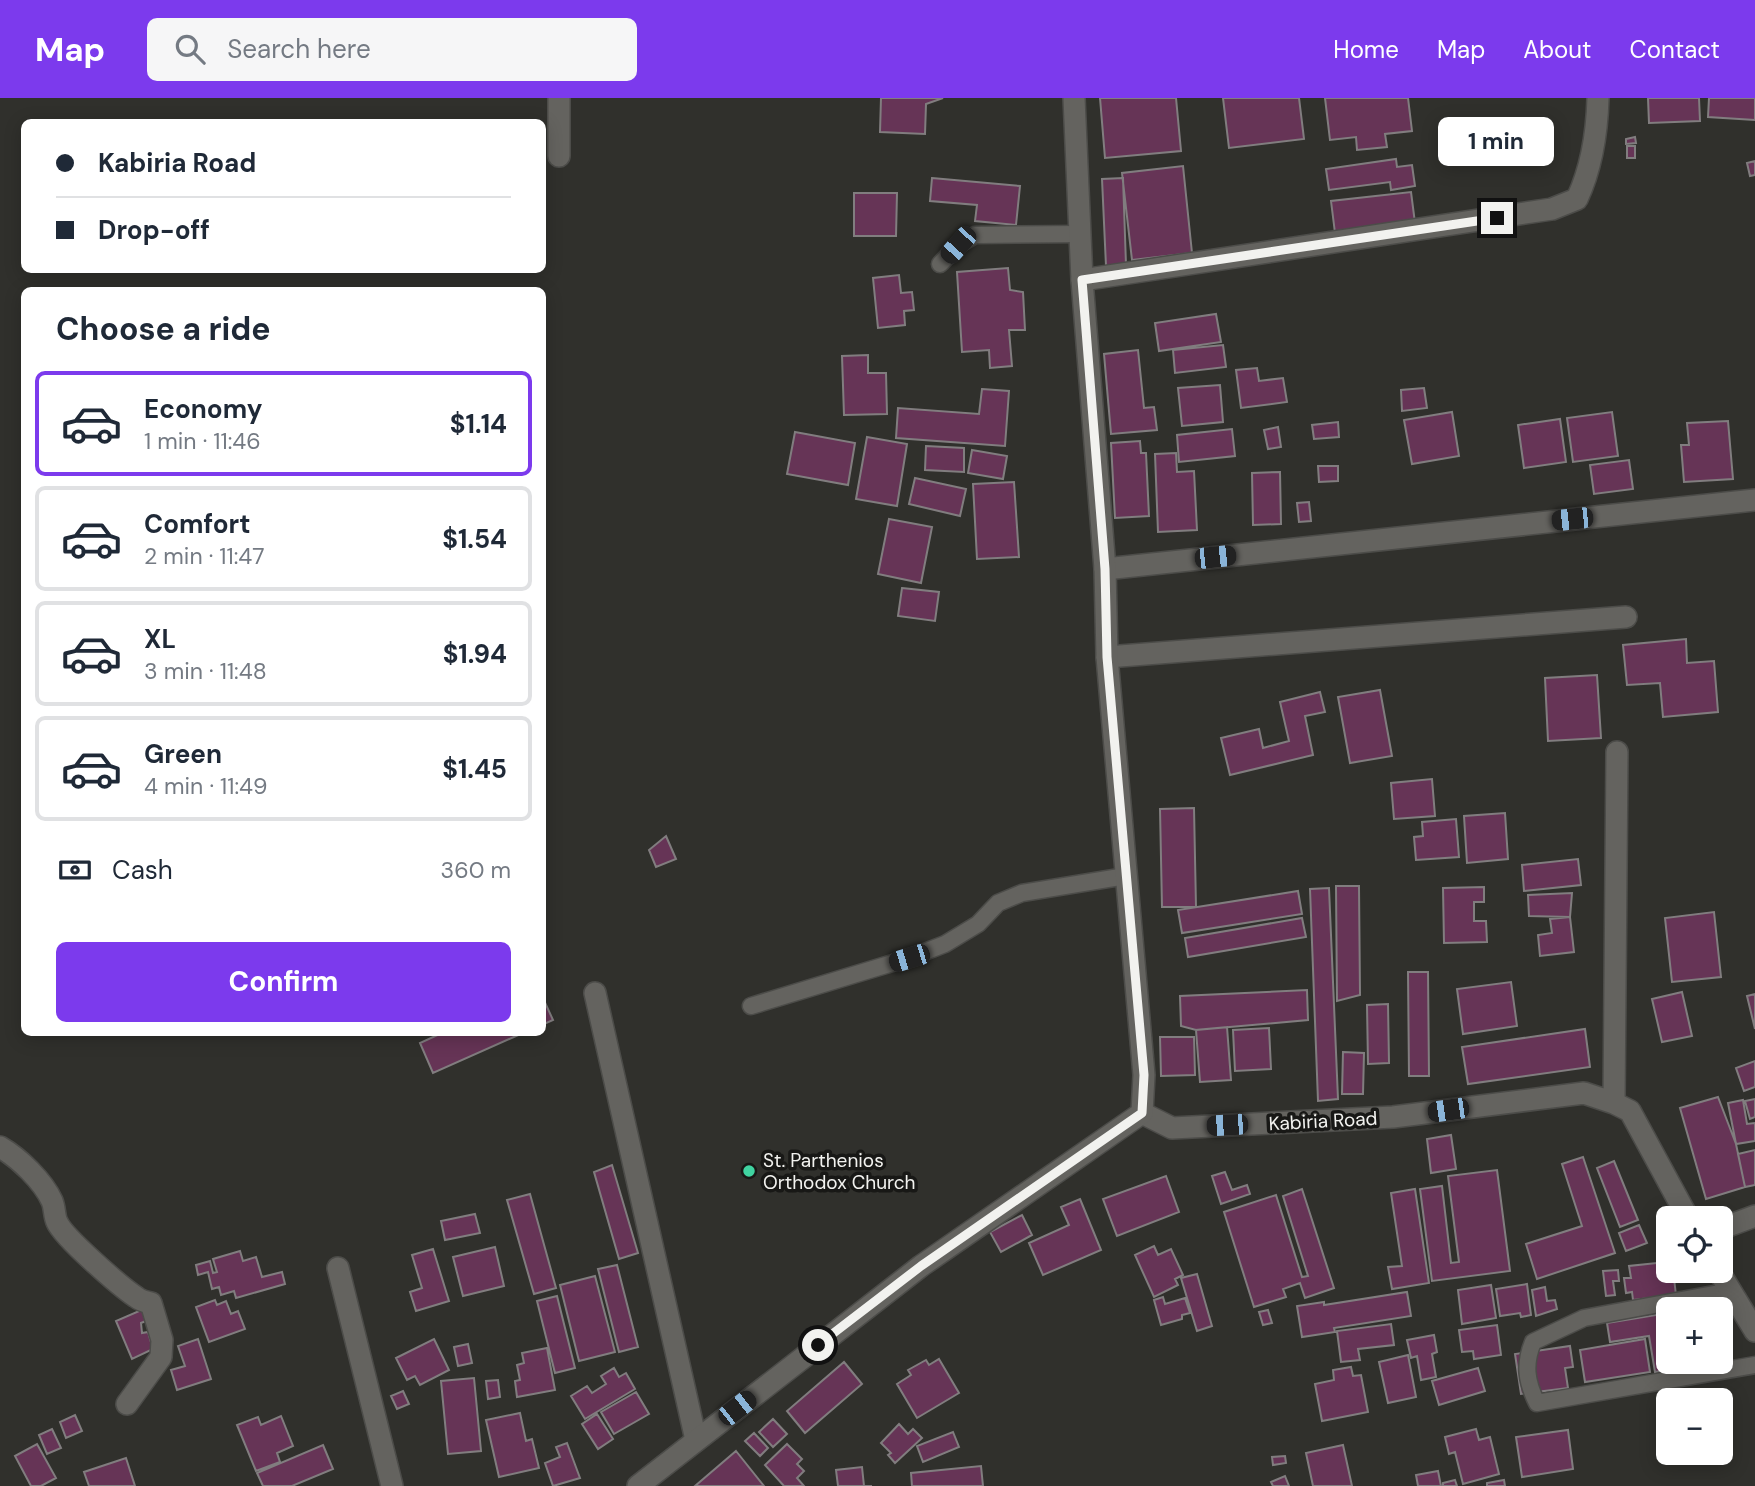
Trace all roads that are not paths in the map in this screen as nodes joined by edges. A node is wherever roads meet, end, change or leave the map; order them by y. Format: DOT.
graph roads {
  1 [pos="559,98"];
  2 [pos="1074,98"];
  3 [pos="1598,98"];
  4 [pos="559,156"];
  5 [pos="1080,234"];
  6 [pos="940,264"];
  7 [pos="1082,280"];
  8 [pos="1755,500"];
  9 [pos="1105,569"];
  10 [pos="1626,617"];
  11 [pos="1107,657"];
  12 [pos="1617,752"];
  13 [pos="1126,876"];
  14 [pos="596,993"];
  15 [pos="751,1006"];
  16 [pos="1614,1103"];
  17 [pos="1142,1113"];
  18 [pos="0,1147"];
  19 [pos="1681,1206"];
  20 [pos="1755,1216"];
  21 [pos="1733,1224"];
  22 [pos="338,1268"];
  23 [pos="1725,1283"];
  24 [pos="1730,1291"];
  25 [pos="1755,1331"];
  26 [pos="1755,1366"];
  27 [pos="127,1404"];
  28 [pos="696,1440"];
  29 [pos="391,1486"];
  30 [pos="638,1486"];
  1 -- 4 [label="street"];
  2 -- 5 [label="street"];
  3 -- 7 [label="street"];
  5 -- 6 [label="lane"];
  5 -- 7 [label="street"];
  7 -- 9 [label="street"];
  8 -- 9 [label="street"];
  9 -- 11 [label="street"];
  10 -- 11 [label="street"];
  11 -- 13 [label="street"];
  12 -- 16 [label="street"];
  13 -- 15 [label="lane"];
  13 -- 17 [label="street"];
  14 -- 28 [label="street"];
  16 -- 17 [label="street, Kabiria Road"];
  16 -- 19 [label="street, Kabiria Road"];
  17 -- 28 [label="street"];
  18 -- 27 [label="street"];
  20 -- 21 [label="street"];
  22 -- 29 [label="street"];
  23 -- 24 [label="street"];
  24 -- 25 [label="street"];
  24 -- 26 [label="lane"];
  28 -- 30 [label="street"];
}
